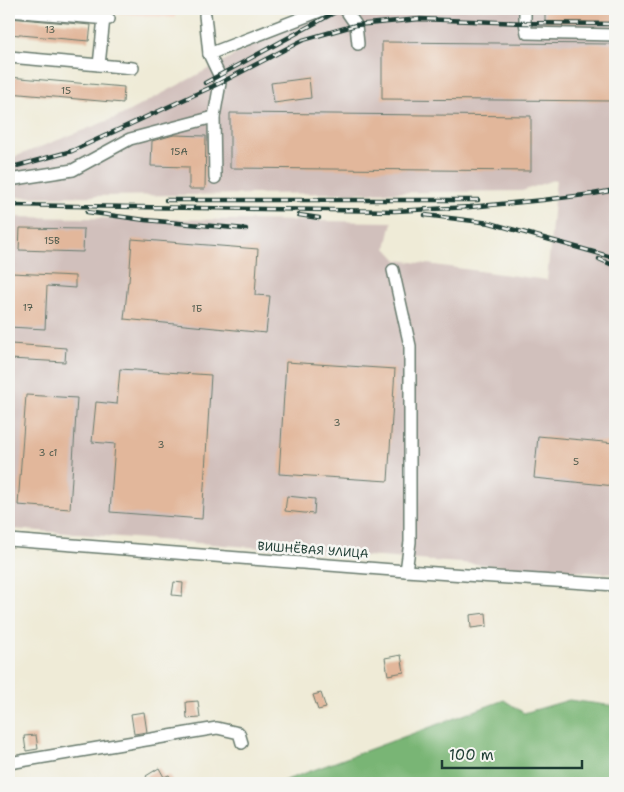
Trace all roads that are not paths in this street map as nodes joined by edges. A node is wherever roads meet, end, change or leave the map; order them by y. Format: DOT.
graph roads {
  1 [pos="326,9"];
  2 [pos="345,9"];
  3 [pos="524,9"];
  4 [pos="9,11"];
  5 [pos="206,16"];
  6 [pos="615,35"];
  7 [pos="358,44"];
  8 [pos="209,54"];
  9 [pos="9,57"];
  10 [pos="99,65"];
  11 [pos="133,68"];
  12 [pos="214,117"];
  13 [pos="215,178"];
  14 [pos="9,180"];
  15 [pos="393,270"];
  16 [pos="9,540"];
  17 [pos="406,570"];
  18 [pos="615,585"];
  19 [pos="242,742"];
  20 [pos="9,763"];
  1 -- 8 [label="street"];
  2 -- 7 [label="street"];
  3 -- 6 [label="street"];
  4 -- 10 [label="street"];
  5 -- 8 [label="street"];
  8 -- 12 [label="street"];
  9 -- 10 [label="street"];
  10 -- 11 [label="street"];
  12 -- 13 [label="street"];
  12 -- 14 [label="street"];
  15 -- 17 [label="street"];
  16 -- 17 [label="street, ВИШНЁВАЯ УЛИЦА"];
  17 -- 18 [label="street, ВИШНЁВАЯ УЛИЦА"];
  19 -- 20 [label="street"];
}
